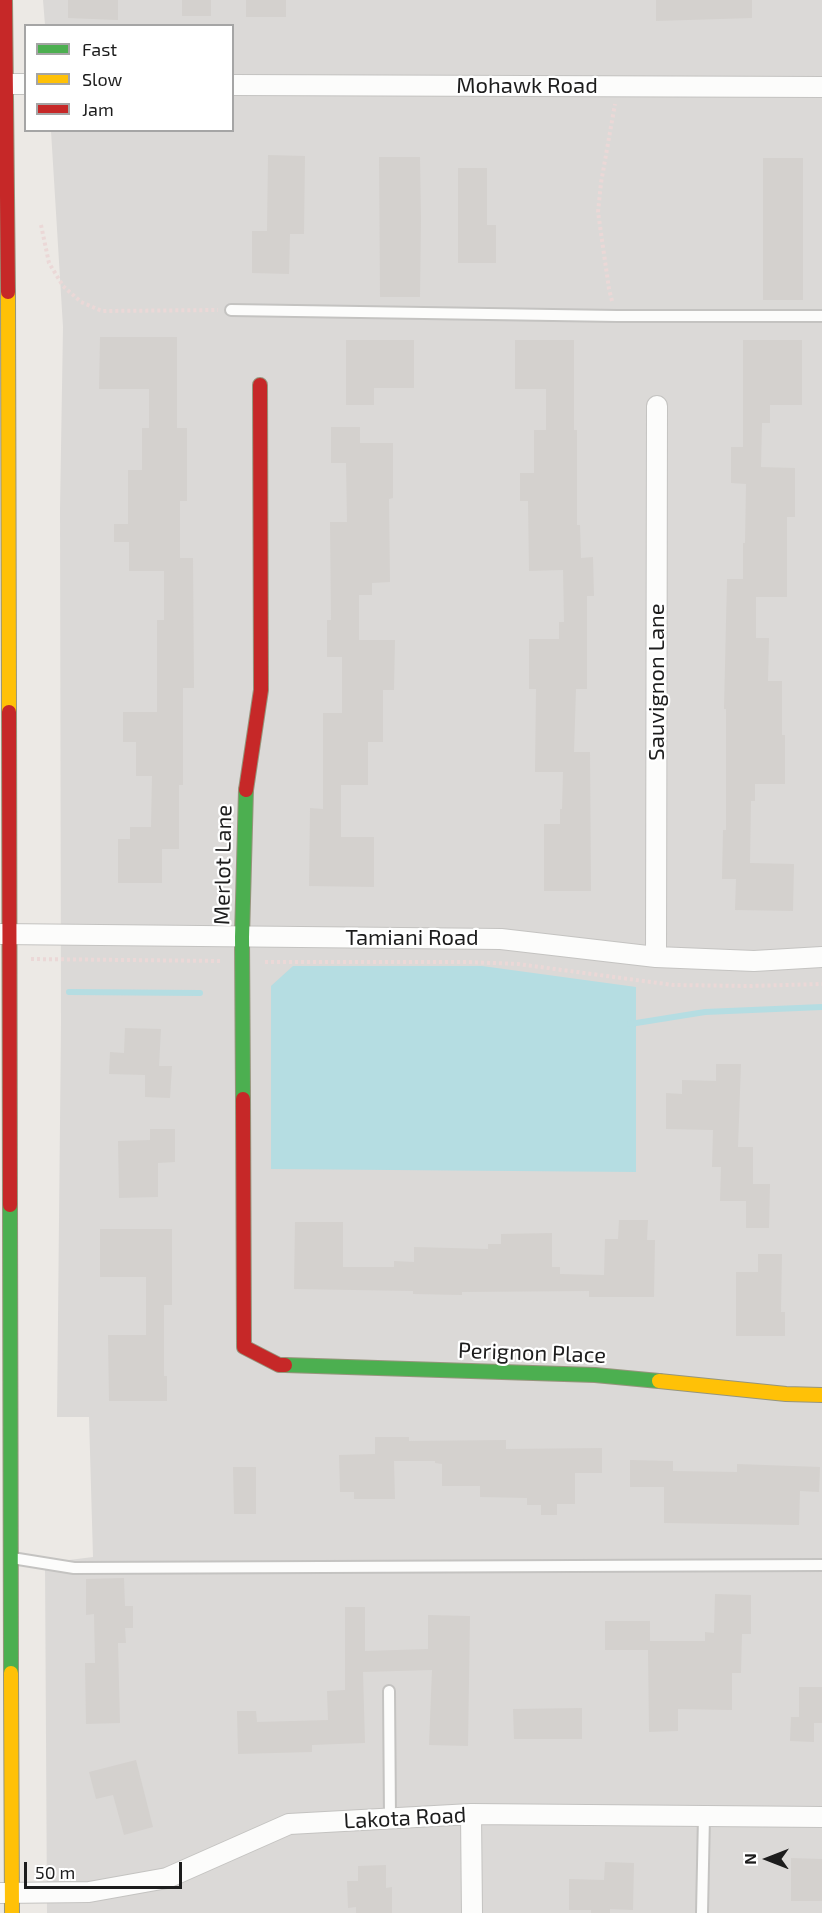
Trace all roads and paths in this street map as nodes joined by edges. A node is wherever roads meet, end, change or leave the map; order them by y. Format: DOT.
graph roads {
  1 [pos="5,0"];
  2 [pos="2,84"];
  3 [pos="24,84"];
  4 [pos="234,85"];
  5 [pos="618,86"];
  6 [pos="822,87"];
  7 [pos="41,225"];
  8 [pos="231,310"];
  9 [pos="617,316"];
  10 [pos="822,316"];
  11 [pos="260,385"];
  12 [pos="657,406"];
  13 [pos="4,934"];
  14 [pos="242,937"];
  15 [pos="656,957"];
  16 [pos="822,957"];
  17 [pos="9,959"];
  18 [pos="242,962"];
  19 [pos="822,984"];
  20 [pos="244,1347"];
  21 [pos="822,1395"];
  22 [pos="12,1558"];
  23 [pos="822,1565"];
  24 [pos="388,1691"];
  25 [pos="471,1814"];
  26 [pos="704,1816"];
  27 [pos="822,1817"];
  28 [pos="390,1818"];
  29 [pos="6,1893"];
  30 [pos="12,1913"];
  31 [pos="472,1913"];
  32 [pos="702,1913"];
  1 -- 2 [label="street"];
  2 -- 3 [label="street"];
  2 -- 13 [label="street"];
  4 -- 5 [label="street, Mohawk Road"];
  5 -- 6 [label="street, Mohawk Road"];
  5 -- 9 [label="path"];
  7 -- 8 [label="path"];
  8 -- 9 [label="lane"];
  9 -- 10 [label="lane"];
  11 -- 14 [label="street, Merlot Lane"];
  12 -- 15 [label="street, Sauvignon Lane"];
  13 -- 14 [label="street, Tamiani Road"];
  13 -- 17 [label="street"];
  14 -- 15 [label="street, Tamiani Road"];
  14 -- 18 [label="street, Merlot Lane"];
  15 -- 16 [label="street, Tamiani Road"];
  17 -- 18 [label="path"];
  17 -- 22 [label="street"];
  18 -- 19 [label="path"];
  18 -- 20 [label="street, Merlot Lane"];
  20 -- 21 [label="street, Perignon Place"];
  22 -- 23 [label="lane"];
  22 -- 29 [label="street"];
  24 -- 28 [label="lane"];
  25 -- 26 [label="street, Lakota Road"];
  25 -- 28 [label="street, Lakota Road"];
  25 -- 31 [label="street"];
  26 -- 27 [label="street, Lakota Road"];
  26 -- 32 [label="lane"];
  28 -- 29 [label="street, Lakota Road"];
  29 -- 30 [label="street"];
}
